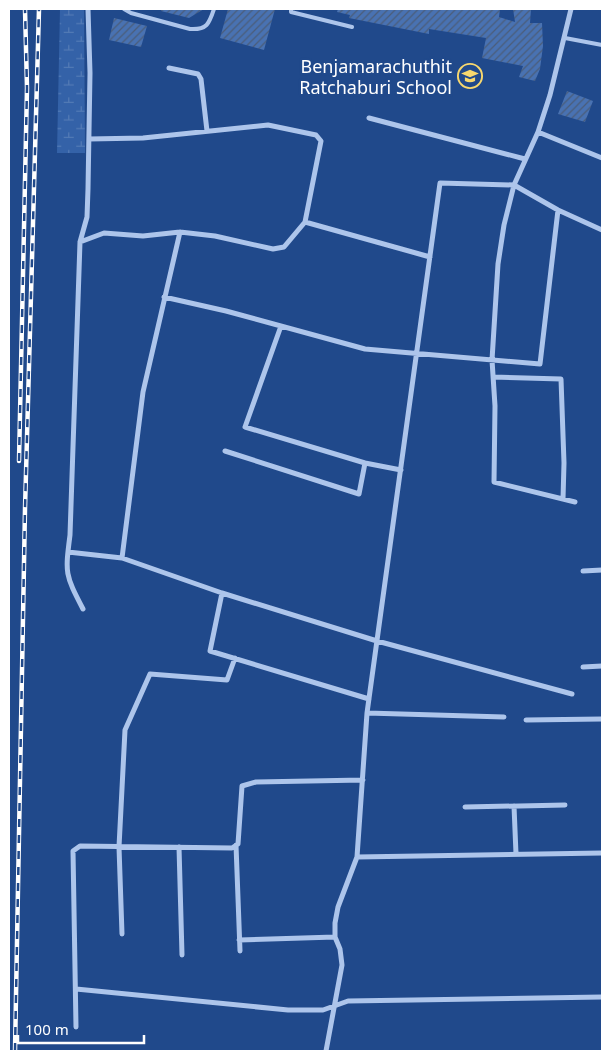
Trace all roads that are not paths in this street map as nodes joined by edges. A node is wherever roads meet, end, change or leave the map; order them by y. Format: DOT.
graph roads {
  1 [pos="88,9"];
  2 [pos="124,9"];
  3 [pos="214,9"];
  4 [pos="291,9"];
  5 [pos="571,9"];
  6 [pos="352,27"];
  7 [pos="565,38"];
  8 [pos="602,45"];
  9 [pos="168,68"];
  10 [pos="369,118"];
  11 [pos="207,131"];
  12 [pos="538,132"];
  13 [pos="89,139"];
  14 [pos="602,158"];
  15 [pos="524,159"];
  16 [pos="514,186"];
  17 [pos="558,210"];
  18 [pos="305,222"];
  19 [pos="602,230"];
  20 [pos="180,232"];
  21 [pos="80,242"];
  22 [pos="430,257"];
  23 [pos="164,298"];
  24 [pos="281,326"];
  25 [pos="417,354"];
  26 [pos="492,360"];
  27 [pos="493,377"];
  28 [pos="225,451"];
  29 [pos="365,463"];
  30 [pos="401,470"];
  31 [pos="563,499"];
  32 [pos="575,502"];
  33 [pos="68,552"];
  34 [pos="122,558"];
  35 [pos="602,570"];
  36 [pos="583,571"];
  37 [pos="222,593"];
  38 [pos="83,609"];
  39 [pos="376,640"];
  40 [pos="235,658"];
  41 [pos="583,666"];
  42 [pos="602,666"];
  43 [pos="572,694"];
  44 [pos="369,698"];
  45 [pos="367,713"];
  46 [pos="504,717"];
  47 [pos="602,719"];
  48 [pos="526,720"];
  49 [pos="363,780"];
  50 [pos="565,804"];
  51 [pos="514,806"];
  52 [pos="465,807"];
  53 [pos="236,845"];
  54 [pos="119,847"];
  55 [pos="179,847"];
  56 [pos="602,853"];
  57 [pos="516,854"];
  58 [pos="357,857"];
  59 [pos="122,934"];
  60 [pos="335,937"];
  61 [pos="239,940"];
  62 [pos="240,952"];
  63 [pos="182,955"];
  64 [pos="76,989"];
  65 [pos="602,997"];
  66 [pos="334,1005"];
  67 [pos="76,1027"];
  68 [pos="326,1051"];
  1 -- 13 [label="street"];
  2 -- 3 [label="lane"];
  4 -- 6 [label="lane"];
  5 -- 7 [label="street"];
  7 -- 8 [label="lane"];
  7 -- 12 [label="street"];
  9 -- 11 [label="street"];
  10 -- 15 [label="street"];
  11 -- 13 [label="street"];
  11 -- 18 [label="street"];
  12 -- 14 [label="street"];
  12 -- 15 [label="street"];
  13 -- 21 [label="street"];
  15 -- 16 [label="street"];
  16 -- 17 [label="street"];
  16 -- 22 [label="street"];
  16 -- 26 [label="street"];
  17 -- 19 [label="street"];
  17 -- 26 [label="street"];
  18 -- 20 [label="street"];
  18 -- 22 [label="street"];
  20 -- 21 [label="street"];
  20 -- 23 [label="street"];
  21 -- 33 [label="street"];
  22 -- 25 [label="street"];
  23 -- 24 [label="street"];
  23 -- 34 [label="street"];
  24 -- 25 [label="street"];
  24 -- 29 [label="street"];
  25 -- 26 [label="street"];
  25 -- 30 [label="street"];
  26 -- 27 [label="street"];
  27 -- 31 [label="street"];
  27 -- 31 [label="street"];
  28 -- 29 [label="street"];
  29 -- 30 [label="street"];
  30 -- 39 [label="street"];
  31 -- 32 [label="street"];
  33 -- 34 [label="street"];
  33 -- 38 [label="street"];
  34 -- 37 [label="street"];
  35 -- 36 [label="street"];
  37 -- 39 [label="street"];
  37 -- 40 [label="street"];
  39 -- 43 [label="street"];
  39 -- 44 [label="street"];
  40 -- 44 [label="street"];
  40 -- 54 [label="street"];
  41 -- 42 [label="street"];
  44 -- 45 [label="street"];
  45 -- 46 [label="street"];
  45 -- 49 [label="street"];
  47 -- 48 [label="street"];
  49 -- 53 [label="street"];
  49 -- 58 [label="street"];
  50 -- 51 [label="street"];
  51 -- 52 [label="street"];
  51 -- 57 [label="street"];
  53 -- 55 [label="street"];
  53 -- 61 [label="street"];
  54 -- 55 [label="street"];
  54 -- 59 [label="street"];
  54 -- 64 [label="street"];
  55 -- 63 [label="street"];
  56 -- 57 [label="street"];
  57 -- 58 [label="street"];
  58 -- 60 [label="street"];
  60 -- 61 [label="street"];
  60 -- 66 [label="street"];
  61 -- 62 [label="street"];
  64 -- 66 [label="street"];
  64 -- 67 [label="street"];
  65 -- 66 [label="street"];
  66 -- 68 [label="street"];
}
